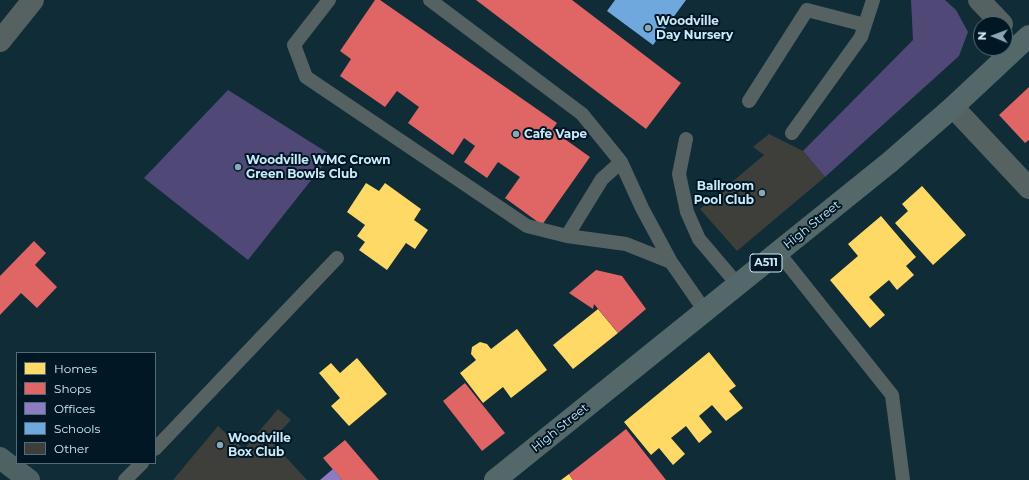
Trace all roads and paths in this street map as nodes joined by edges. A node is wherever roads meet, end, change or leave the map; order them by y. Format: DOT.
graph roads {
  1 [pos="33,0"];
  2 [pos="329,0"];
  3 [pos="430,0"];
  4 [pos="873,0"];
  5 [pos="979,0"];
  6 [pos="994,16"];
  7 [pos="865,25"];
  8 [pos="1013,33"];
  9 [pos="0,40"];
  10 [pos="1025,40"];
  11 [pos="748,101"];
  12 [pos="953,107"];
  13 [pos="792,133"];
  14 [pos="686,139"];
  15 [pos="621,162"];
  16 [pos="1029,188"];
  17 [pos="567,236"];
  18 [pos="778,252"];
  19 [pos="337,258"];
  20 [pos="671,262"];
  21 [pos="738,284"];
  22 [pos="705,311"];
  23 [pos="156,448"];
  24 [pos="0,458"];
  25 [pos="141,464"];
  26 [pos="29,480"];
  27 [pos="125,480"];
  28 [pos="495,480"];
  29 [pos="903,480"];
  1 -- 9 [label="street"];
  2 -- 17 [label="lane"];
  3 -- 15 [label="lane"];
  4 -- 7 [label="lane"];
  5 -- 6 [label="street"];
  7 -- 11 [label="lane"];
  7 -- 13 [label="lane"];
  8 -- 10 [label="street"];
  10 -- 12 [label="highway, High Street / A511"];
  12 -- 16 [label="street"];
  12 -- 18 [label="highway, High Street / A511"];
  14 -- 21 [label="lane"];
  15 -- 17 [label="lane"];
  15 -- 20 [label="lane"];
  17 -- 20 [label="lane"];
  18 -- 21 [label="highway, High Street / A511"];
  18 -- 29 [label="lane"];
  19 -- 23 [label="lane"];
  20 -- 22 [label="lane"];
  21 -- 22 [label="highway, High Street / A511"];
  22 -- 28 [label="highway, High Street / A511"];
  24 -- 26 [label="main road"];
  25 -- 27 [label="lane"];
}
